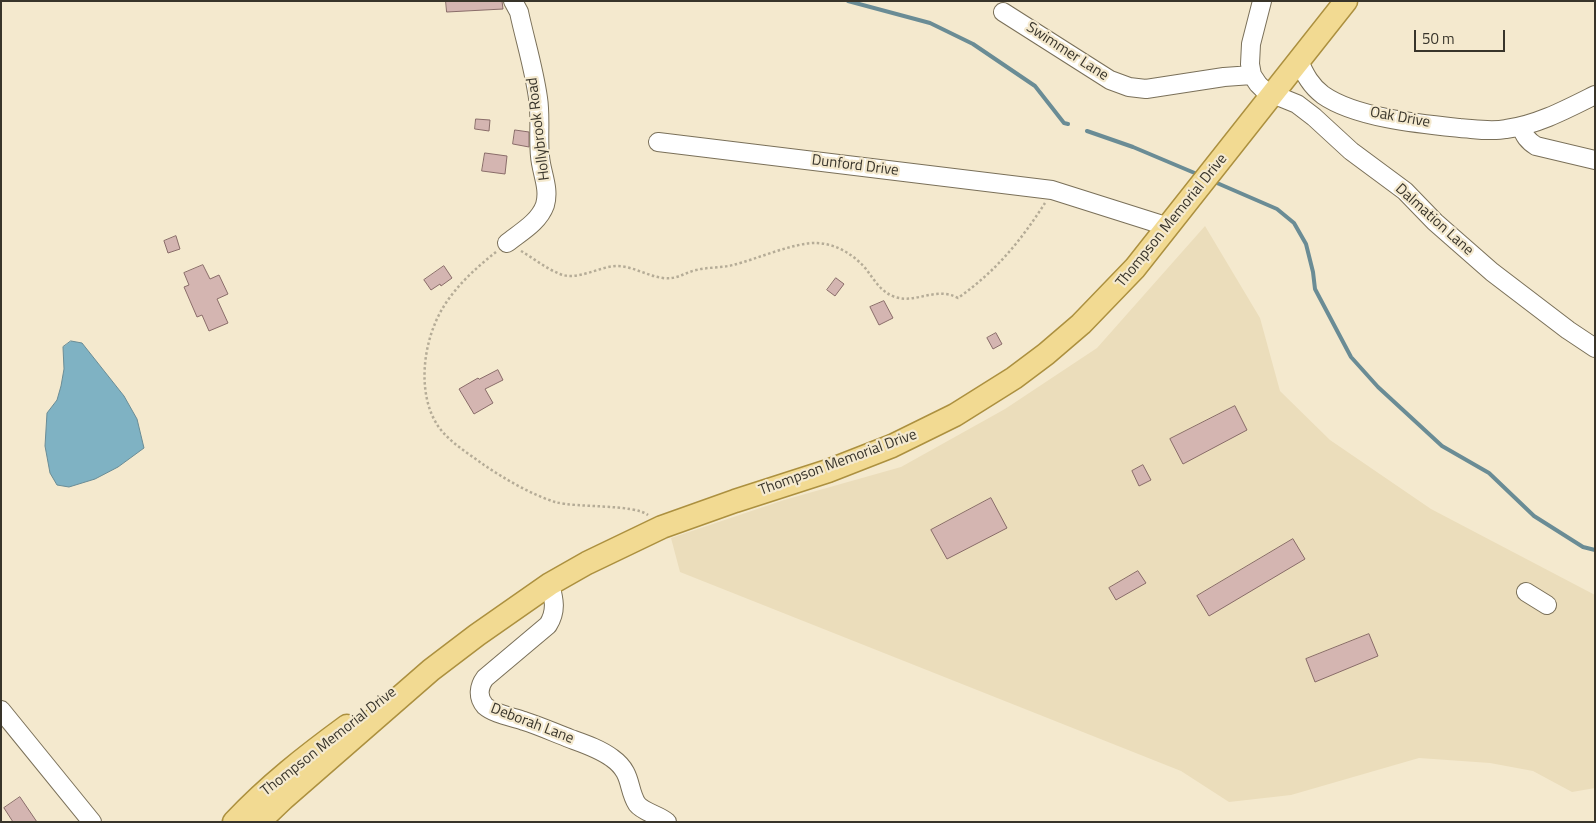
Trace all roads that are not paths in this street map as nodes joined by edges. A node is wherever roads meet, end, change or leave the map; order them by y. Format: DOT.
graph roads {
  1 [pos="513,1"];
  2 [pos="1262,1"];
  3 [pos="1346,1"];
  4 [pos="1003,12"];
  5 [pos="1300,61"];
  6 [pos="1252,75"];
  7 [pos="1595,95"];
  8 [pos="1273,96"];
  9 [pos="1521,126"];
  10 [pos="658,142"];
  11 [pos="1595,160"];
  12 [pos="1169,227"];
  13 [pos="507,242"];
  14 [pos="1595,348"];
  15 [pos="550,584"];
  16 [pos="1526,592"];
  17 [pos="1546,605"];
  18 [pos="431,670"];
  19 [pos="1,710"];
  20 [pos="92,822"];
  21 [pos="234,822"];
  22 [pos="259,822"];
  23 [pos="667,822"];
  1 -- 13 [label="street, Hollybrook Road"];
  2 -- 6 [label="street"];
  3 -- 5 [label="main road, Thompson Memorial Drive"];
  4 -- 6 [label="street, Swimmer Lane"];
  5 -- 8 [label="main road, Thompson Memorial Drive"];
  5 -- 9 [label="street, Oak Drive"];
  6 -- 8 [label="street"];
  7 -- 9 [label="street, Oak Drive"];
  8 -- 12 [label="main road, Thompson Memorial Drive"];
  8 -- 14 [label="street, Dalmation Lane"];
  9 -- 11 [label="street"];
  10 -- 12 [label="street, Dunford Drive"];
  12 -- 15 [label="main road, Thompson Memorial Drive"];
  15 -- 18 [label="main road, Thompson Memorial Drive"];
  15 -- 23 [label="street, Deborah Lane"];
  16 -- 17 [label="street"];
  18 -- 21 [label="main road, Thompson Memorial Drive"];
  18 -- 22 [label="main road, Thompson Memorial Drive"];
  19 -- 20 [label="street"];
}
